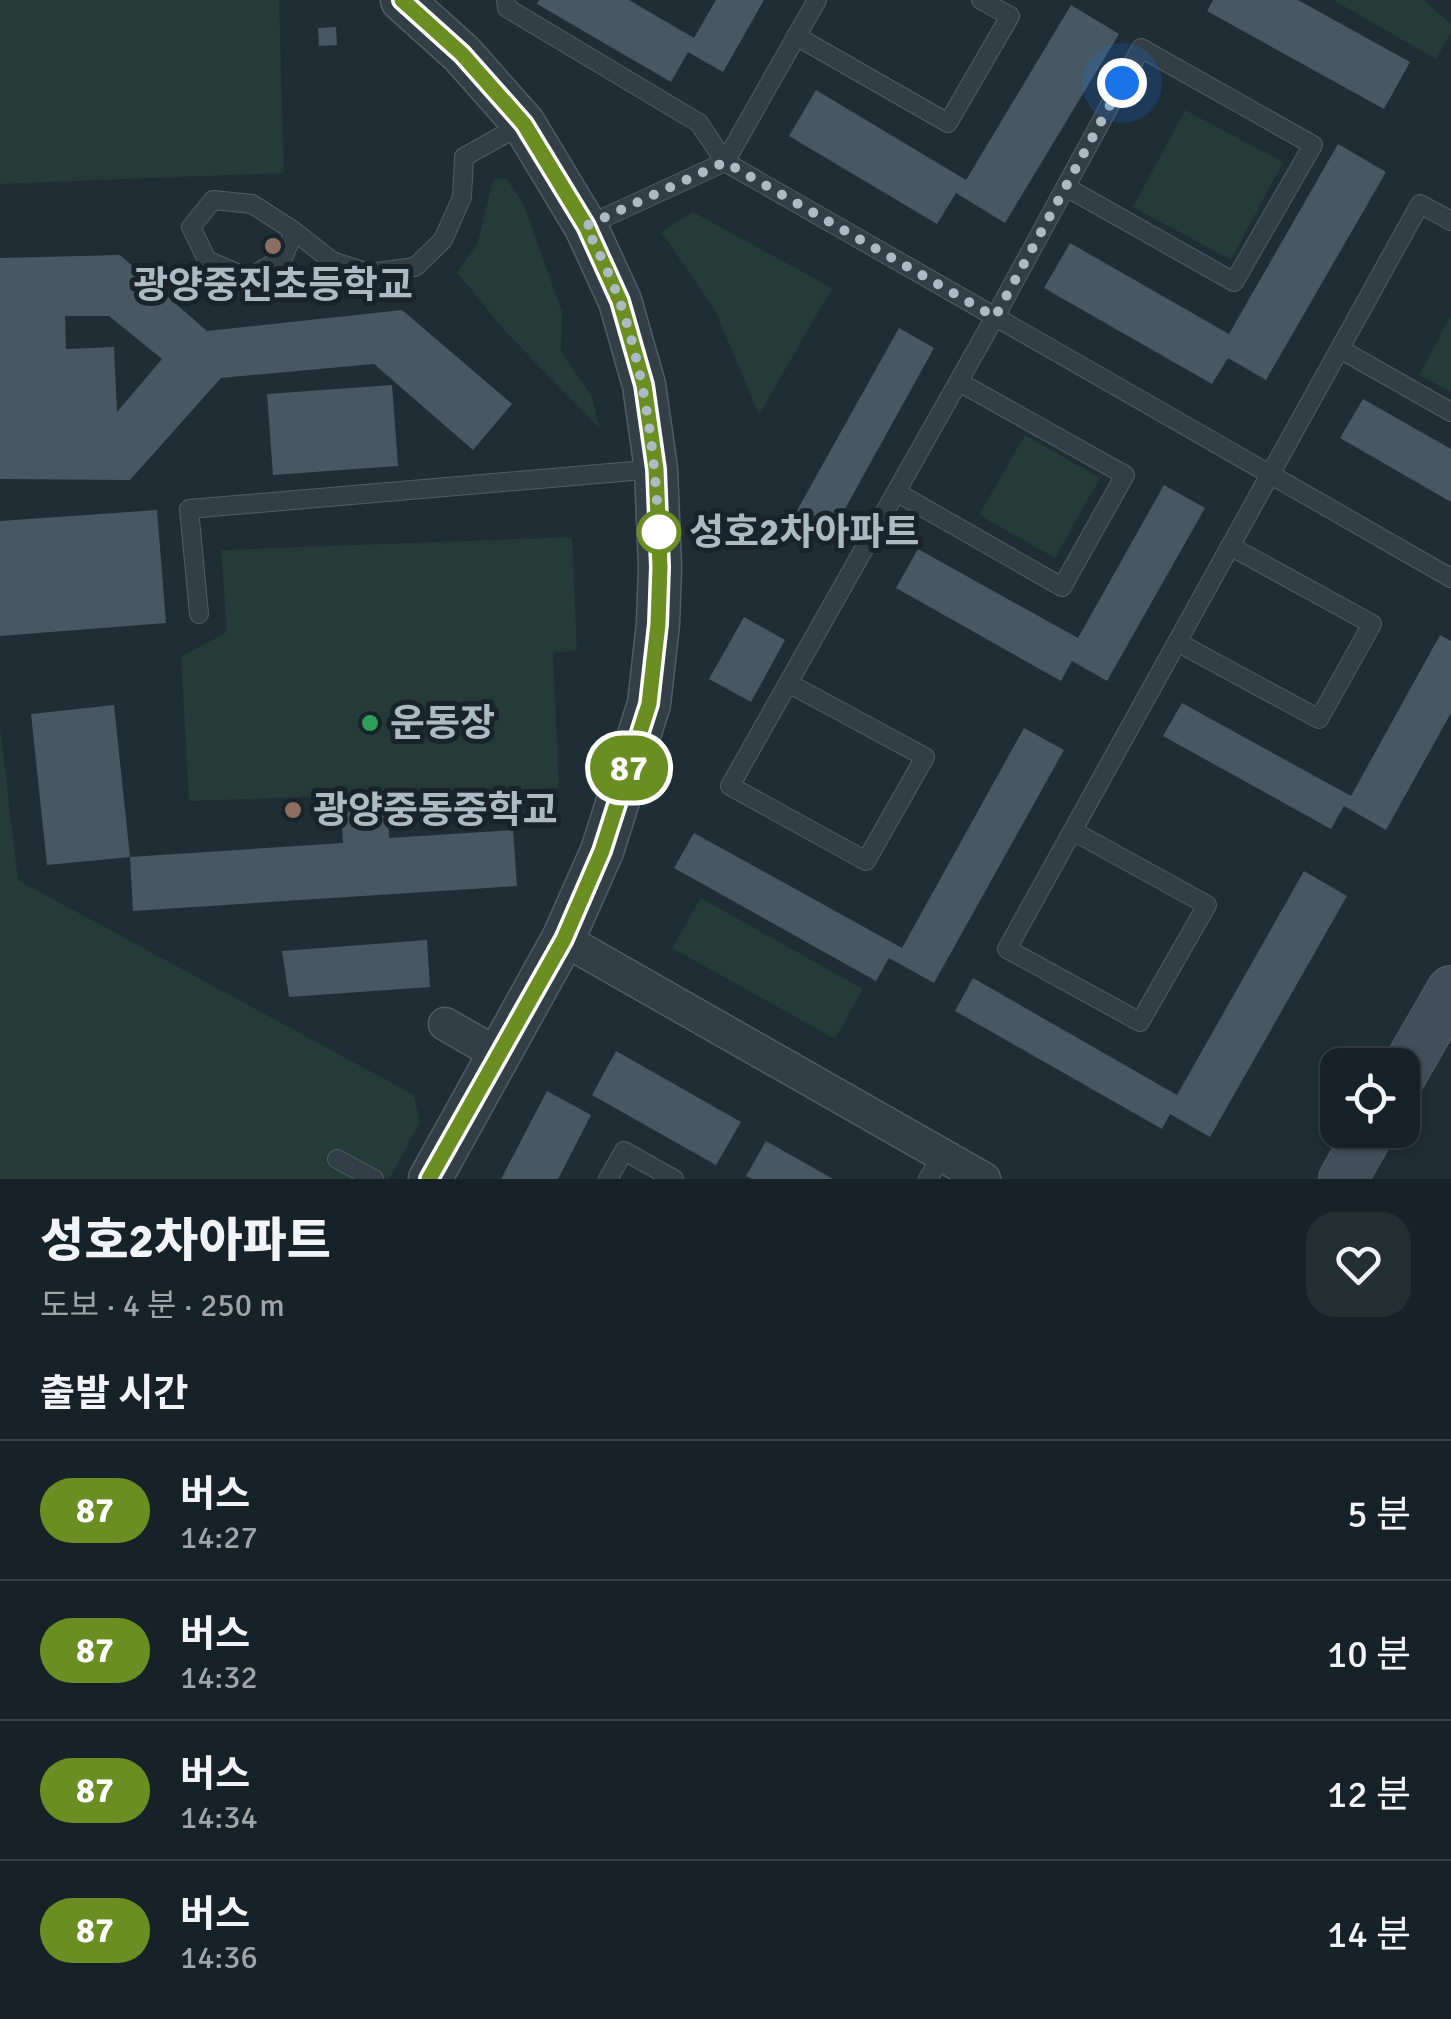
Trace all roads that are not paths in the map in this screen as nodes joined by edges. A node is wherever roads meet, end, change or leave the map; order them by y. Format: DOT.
graph roads {
  1 [pos="402,0"];
  2 [pos="506,0"];
  3 [pos="817,0"];
  4 [pos="981,0"];
  5 [pos="796,36"];
  6 [pos="524,124"];
  7 [pos="725,162"];
  8 [pos="1066,188"];
  9 [pos="1451,221"];
  10 [pos="586,226"];
  11 [pos="294,231"];
  12 [pos="995,317"];
  13 [pos="1340,348"];
  14 [pos="959,382"];
  15 [pos="1451,412"];
  16 [pos="656,469"];
  17 [pos="1270,474"];
  18 [pos="896,492"];
  19 [pos="1230,546"];
  20 [pos="1451,578"];
  21 [pos="199,614"];
  22 [pos="1177,642"];
  23 [pos="788,683"];
  24 [pos="1073,830"];
  25 [pos="564,939"];
  26 [pos="1451,990"];
  27 [pos="445,1024"];
  28 [pos="1418,1048"];
  29 [pos="499,1055"];
  30 [pos="1360,1148"];
  31 [pos="337,1158"];
  32 [pos="935,1167"];
  33 [pos="374,1179"];
  34 [pos="430,1179"];
  35 [pos="608,1179"];
  36 [pos="674,1179"];
  37 [pos="984,1179"];
  38 [pos="1342,1179"];
  1 -- 6 [label="street"];
  2 -- 7 [label="lane"];
  3 -- 5 [label="lane"];
  4 -- 5 [label="lane"];
  5 -- 7 [label="lane"];
  6 -- 10 [label="street"];
  6 -- 11 [label="lane"];
  7 -- 10 [label="lane"];
  7 -- 12 [label="lane"];
  8 -- 8 [label="lane"];
  8 -- 12 [label="lane"];
  9 -- 13 [label="lane"];
  10 -- 16 [label="street"];
  11 -- 11 [label="lane"];
  12 -- 14 [label="lane"];
  12 -- 17 [label="lane"];
  13 -- 15 [label="lane"];
  13 -- 17 [label="lane"];
  14 -- 18 [label="lane"];
  14 -- 18 [label="lane"];
  16 -- 21 [label="lane"];
  16 -- 25 [label="street"];
  17 -- 19 [label="lane"];
  17 -- 20 [label="lane"];
  18 -- 23 [label="lane"];
  19 -- 22 [label="lane"];
  19 -- 22 [label="lane"];
  22 -- 24 [label="lane"];
  23 -- 23 [label="lane"];
  24 -- 24 [label="lane"];
  25 -- 29 [label="street"];
  25 -- 32 [label="street"];
  26 -- 28 [label="main road"];
  27 -- 29 [label="street"];
  29 -- 34 [label="street"];
  30 -- 38 [label="main road"];
  31 -- 33 [label="lane"];
  32 -- 37 [label="street"];
  35 -- 36 [label="lane"];
}
